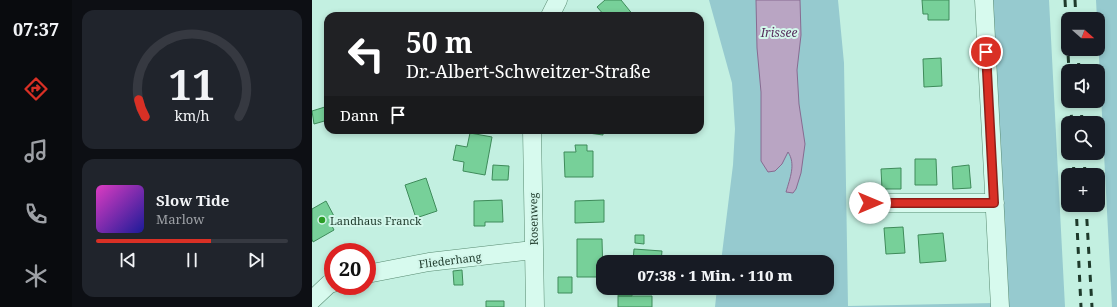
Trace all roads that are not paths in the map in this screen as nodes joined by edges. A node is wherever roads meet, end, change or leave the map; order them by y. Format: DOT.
graph roads {
  1 [pos="558,0"];
  2 [pos="984,0"];
  3 [pos="552,12"];
  4 [pos="532,134"];
  5 [pos="870,203"];
  6 [pos="994,203"];
  7 [pos="533,250"];
  8 [pos="376,272"];
  9 [pos="324,289"];
  10 [pos="312,300"];
  11 [pos="534,307"];
  12 [pos="1000,307"];
  1 -- 3 [label="street"];
  2 -- 6 [label="street"];
  4 -- 7 [label="street, Rosenweg"];
  5 -- 6 [label="street"];
  6 -- 12 [label="street"];
  7 -- 8 [label="street, Fliederhang"];
  7 -- 11 [label="street, Rosenweg"];
  9 -- 10 [label="street"];
}
